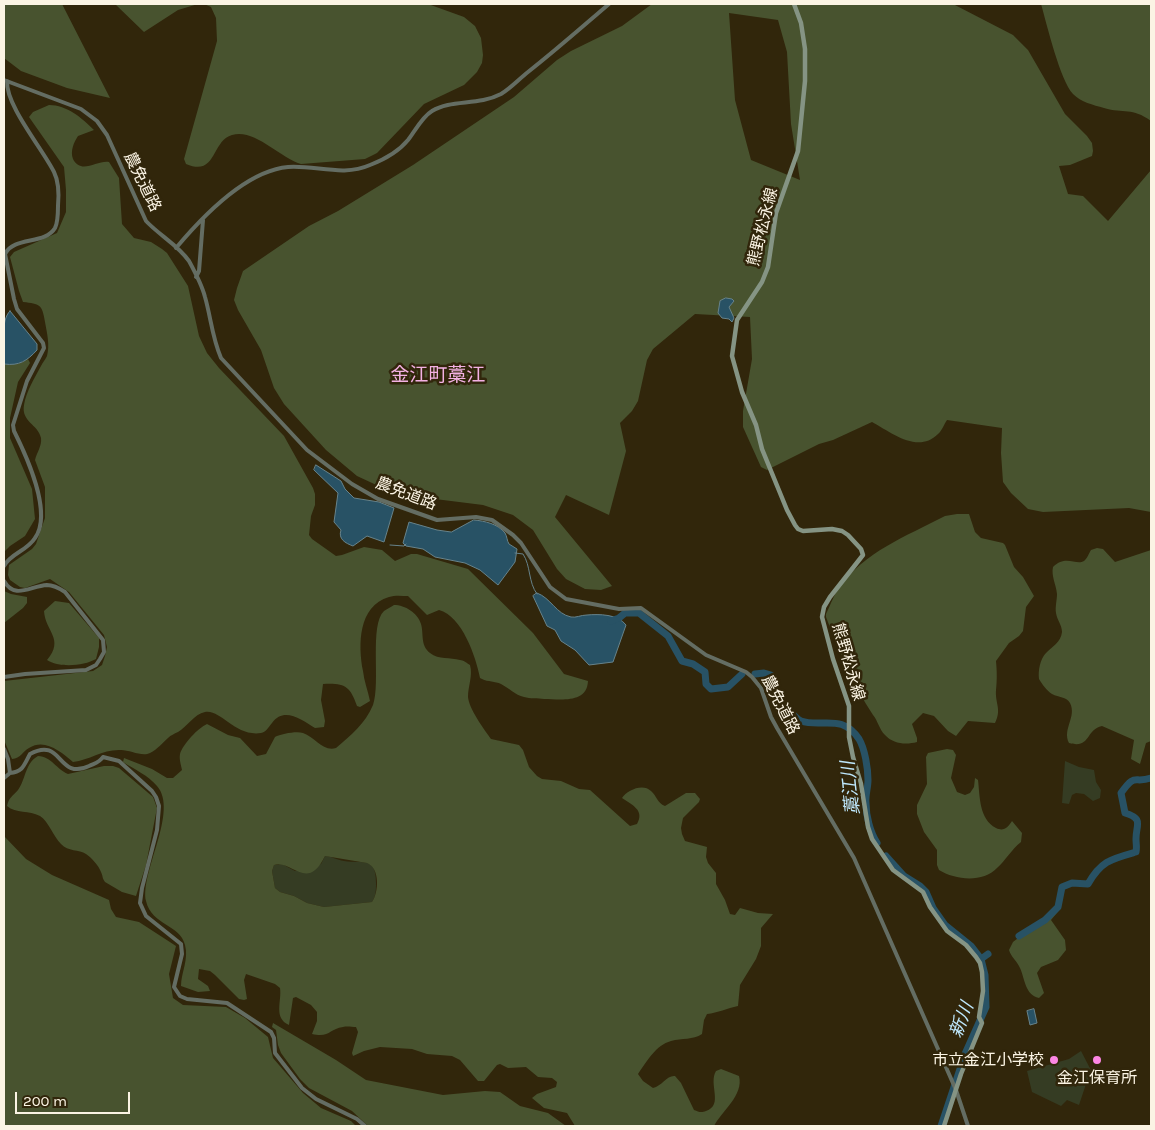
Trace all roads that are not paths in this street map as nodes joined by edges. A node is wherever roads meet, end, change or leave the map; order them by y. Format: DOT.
graph roads {
  1 [pos="609,4"];
  2 [pos="794,4"];
  3 [pos="5,80"];
  4 [pos="203,218"];
  5 [pos="176,248"];
  6 [pos="196,277"];
  7 [pos="4,566"];
  8 [pos="4,581"];
  9 [pos="4,678"];
  10 [pos="4,749"];
  11 [pos="10,772"];
  12 [pos="4,778"];
  13 [pos="956,1089"];
  14 [pos="365,1126"];
  15 [pos="944,1126"];
  16 [pos="968,1126"];
  1 -- 4 [label="street"];
  2 -- 13 [label="main road, 熊野松永線"];
  3 -- 5 [label="street, 農免道路"];
  3 -- 7 [label="street"];
  4 -- 5 [label="street"];
  4 -- 6 [label="street"];
  5 -- 6 [label="street, 農免道路"];
  6 -- 13 [label="street, 農免道路"];
  8 -- 9 [label="street"];
  10 -- 11 [label="street"];
  11 -- 12 [label="street"];
  11 -- 14 [label="street"];
  13 -- 15 [label="main road, 熊野松永線"];
  13 -- 16 [label="street, 農免道路"];
}
